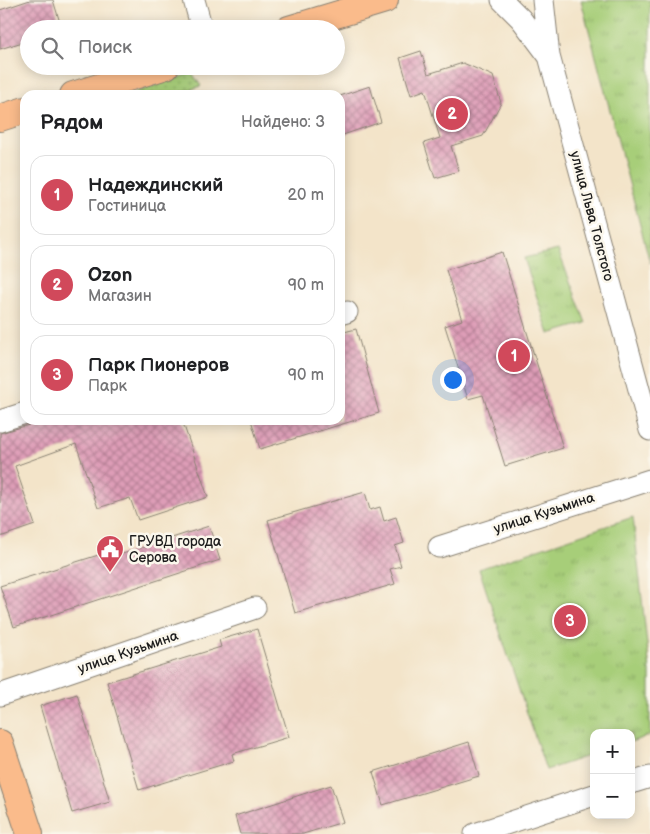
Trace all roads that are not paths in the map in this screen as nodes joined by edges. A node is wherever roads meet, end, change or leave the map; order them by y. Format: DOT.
graph roads {
  1 [pos="194,0"];
  2 [pos="385,0"];
  3 [pos="502,0"];
  4 [pos="543,0"];
  5 [pos="200,20"];
  6 [pos="319,20"];
  7 [pos="549,56"];
  8 [pos="137,75"];
  9 [pos="89,90"];
  10 [pos="20,112"];
  11 [pos="0,118"];
  12 [pos="20,415"];
  13 [pos="0,421"];
  14 [pos="650,430"];
  15 [pos="650,480"];
  16 [pos="439,547"];
  17 [pos="255,608"];
  18 [pos="0,695"];
  19 [pos="0,743"];
  20 [pos="650,777"];
  21 [pos="635,782"];
  22 [pos="590,796"];
  23 [pos="30,834"];
  24 [pos="475,834"];
  1 -- 5 [label="street"];
  2 -- 6 [label="main road"];
  3 -- 7 [label="street"];
  4 -- 7 [label="street, улица Льва Толстого"];
  7 -- 14 [label="street, улица Льва Толстого"];
  8 -- 9 [label="main road"];
  10 -- 11 [label="main road"];
  12 -- 13 [label="street"];
  15 -- 16 [label="street, улица Кузьмина"];
  17 -- 18 [label="street, улица Кузьмина"];
  19 -- 23 [label="main road"];
  20 -- 21 [label="street"];
  22 -- 24 [label="street"];
}
